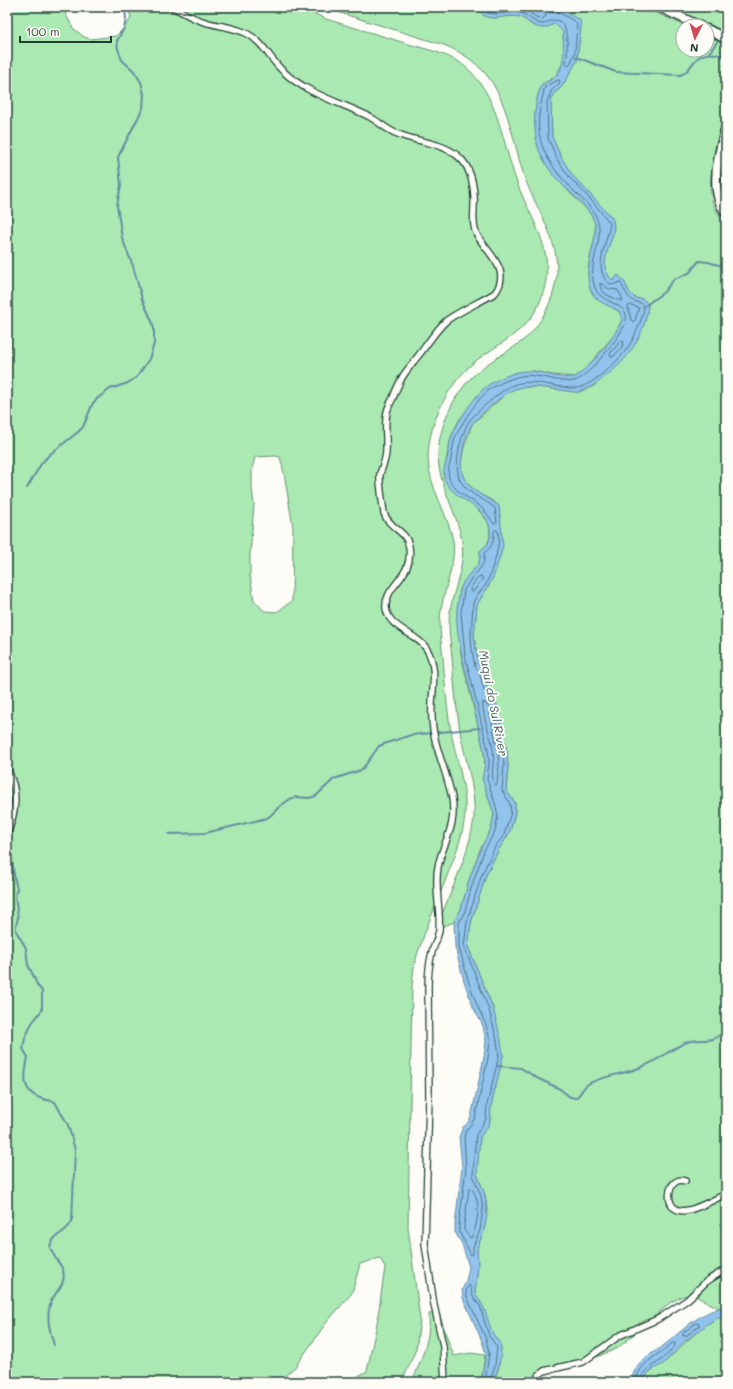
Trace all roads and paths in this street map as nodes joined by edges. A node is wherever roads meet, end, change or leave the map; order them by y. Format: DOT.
graph roads {
  1 [pos="172,7"];
  2 [pos="659,7"];
  3 [pos="683,18"];
  4 [pos="715,33"];
  5 [pos="726,40"];
  6 [pos="726,127"];
  7 [pos="726,213"];
  8 [pos="7,770"];
  9 [pos="7,834"];
  10 [pos="685,1181"];
  11 [pos="726,1194"];
  12 [pos="726,1269"];
  13 [pos="445,1382"];
  14 [pos="537,1382"];
  1 -- 13 [label="street"];
  2 -- 3 [label="main road"];
  4 -- 5 [label="main road"];
  6 -- 7 [label="main road"];
  8 -- 9 [label="street"];
  10 -- 11 [label="street"];
  12 -- 14 [label="street"];
}
